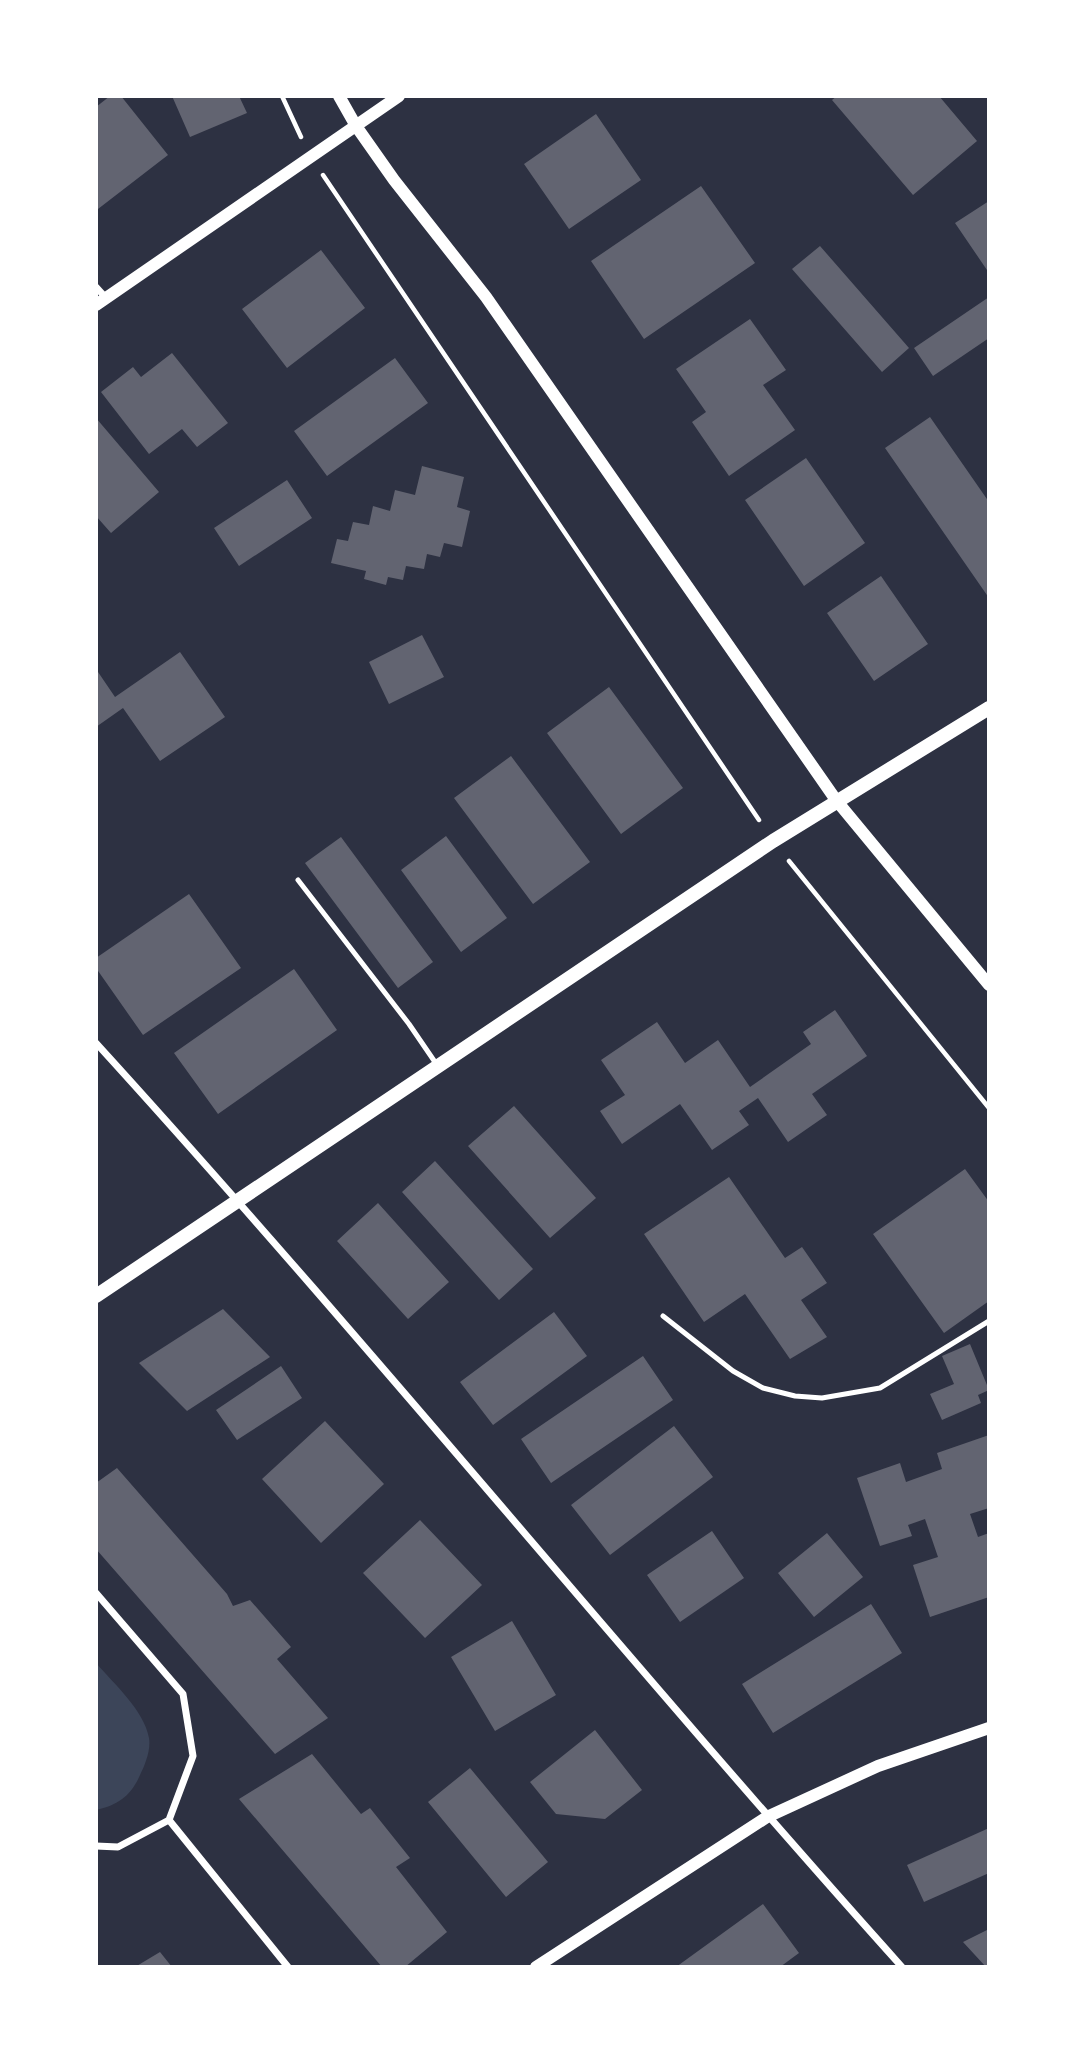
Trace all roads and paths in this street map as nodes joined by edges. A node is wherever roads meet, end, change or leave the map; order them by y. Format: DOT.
graph roads {
  1 [pos="282,96"];
  2 [pos="339,96"];
  3 [pos="399,96"];
  4 [pos="356,126"];
  5 [pos="312,156"];
  6 [pos="96,287"];
  7 [pos="101,302"];
  8 [pos="989,708"];
  9 [pos="836,800"];
  10 [pos="773,841"];
  11 [pos="298,880"];
  12 [pos="989,985"];
  13 [pos="96,1043"];
  14 [pos="437,1065"];
  15 [pos="989,1108"];
  16 [pos="240,1201"];
  17 [pos="96,1296"];
  18 [pos="663,1317"];
  19 [pos="989,1321"];
  20 [pos="96,1593"];
  21 [pos="989,1728"];
  22 [pos="767,1817"];
  23 [pos="169,1820"];
  24 [pos="96,1846"];
  25 [pos="288,1967"];
  26 [pos="536,1967"];
  27 [pos="902,1967"];
  1 -- 5 [label="path"];
  2 -- 4 [label="street"];
  3 -- 4 [label="street"];
  4 -- 5 [label="street"];
  4 -- 9 [label="street"];
  5 -- 7 [label="street"];
  5 -- 10 [label="path"];
  6 -- 7 [label="street"];
  8 -- 9 [label="main road"];
  9 -- 10 [label="main road"];
  9 -- 12 [label="street"];
  10 -- 14 [label="main road"];
  10 -- 15 [label="path"];
  11 -- 14 [label="lane"];
  13 -- 16 [label="street"];
  14 -- 16 [label="main road"];
  16 -- 17 [label="main road"];
  16 -- 22 [label="street"];
  18 -- 19 [label="lane"];
  20 -- 23 [label="street"];
  21 -- 22 [label="street"];
  22 -- 26 [label="street"];
  22 -- 27 [label="street"];
  23 -- 24 [label="street"];
  23 -- 25 [label="street"];
}
